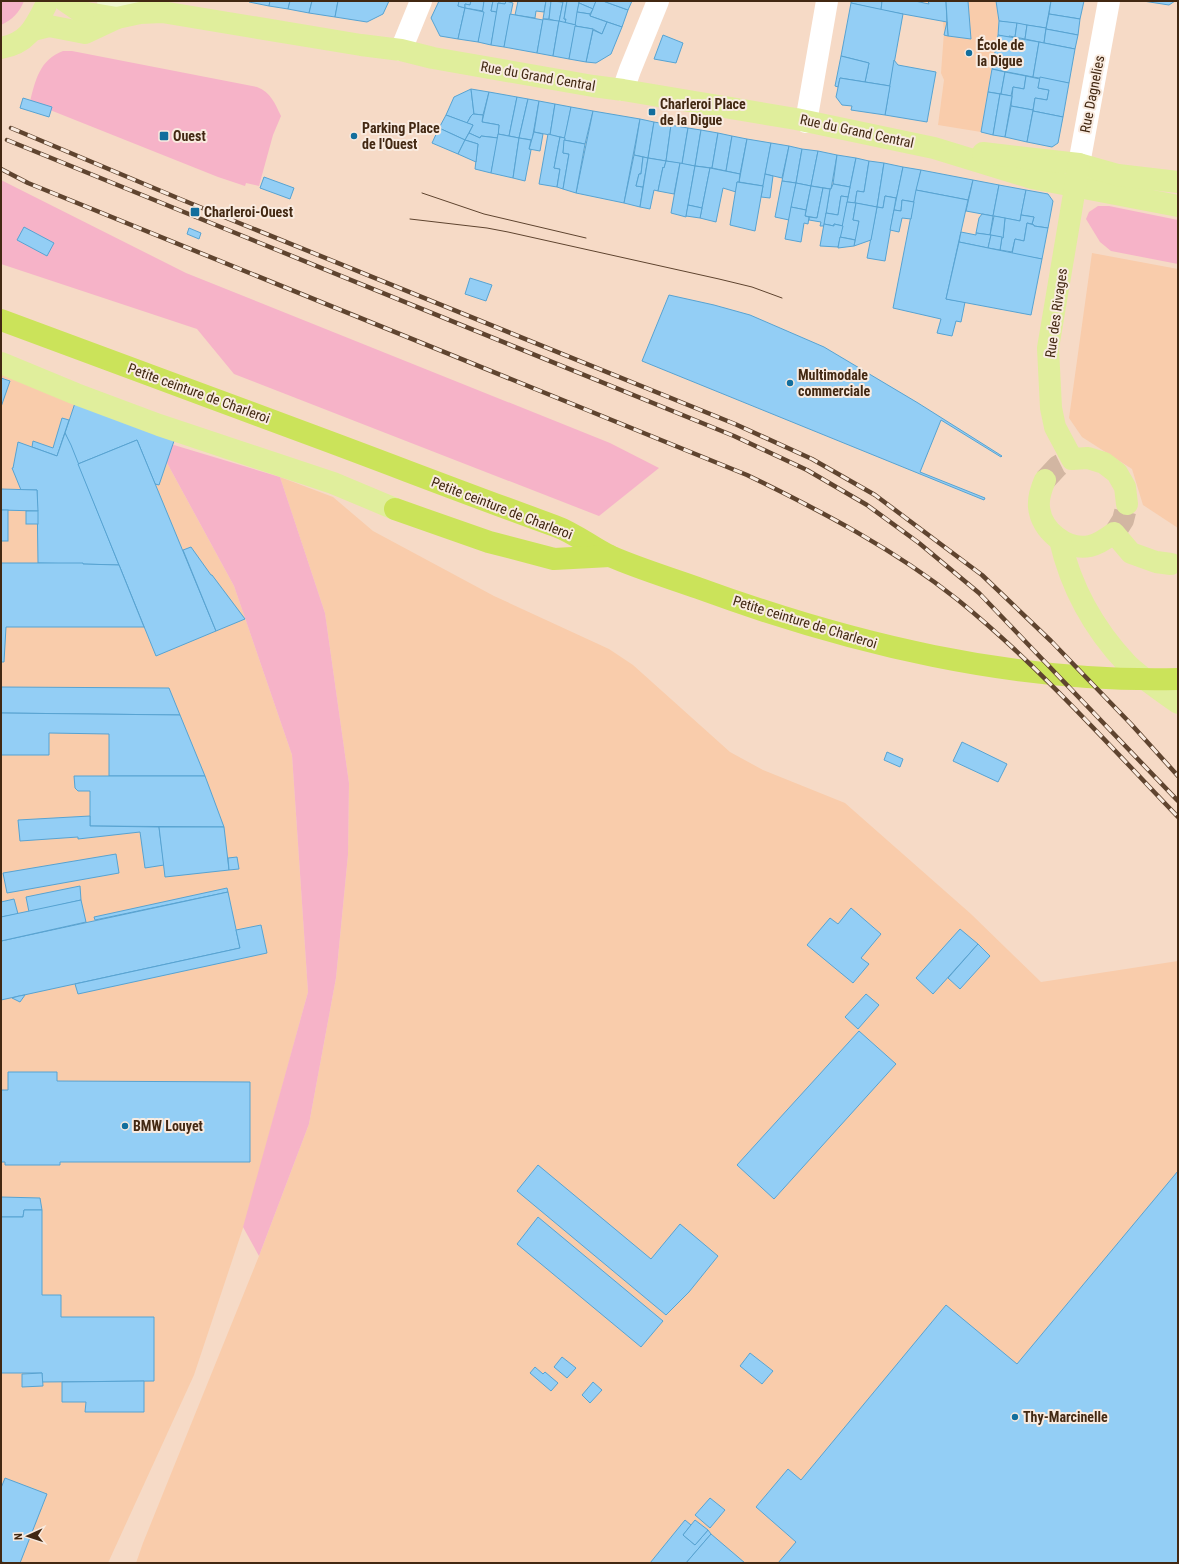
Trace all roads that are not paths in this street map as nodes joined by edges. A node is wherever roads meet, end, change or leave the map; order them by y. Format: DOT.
graph roads {
  1 [pos="47,1"];
  2 [pos="66,1"];
  3 [pos="421,1"];
  4 [pos="658,1"];
  5 [pos="828,1"];
  6 [pos="1109,1"];
  7 [pos="112,10"];
  8 [pos="33,30"];
  9 [pos="2,50"];
  10 [pos="400,50"];
  11 [pos="624,90"];
  12 [pos="806,122"];
  13 [pos="934,148"];
  14 [pos="1079,164"];
  15 [pos="1178,182"];
  16 [pos="1075,186"];
  17 [pos="1178,206"];
  18 [pos="1,320"];
  19 [pos="3,364"];
  20 [pos="1045,480"];
  21 [pos="1127,504"];
  22 [pos="395,509"];
  23 [pos="1060,540"];
  24 [pos="610,556"];
  25 [pos="1171,564"];
  26 [pos="1178,679"];
  27 [pos="1178,703"];
  1 -- 8 [label="main road"];
  2 -- 7 [label="main road, Rue du Grand Central"];
  3 -- 10 [label="street"];
  4 -- 11 [label="street"];
  5 -- 12 [label="street"];
  6 -- 14 [label="street, Rue Dagnelies"];
  7 -- 8 [label="main road, Rue du Grand Central"];
  7 -- 10 [label="main road, Rue du Grand Central"];
  8 -- 9 [label="main road"];
  10 -- 11 [label="main road, Rue du Grand Central"];
  11 -- 12 [label="main road, Rue du Grand Central"];
  12 -- 13 [label="main road, Rue du Grand Central"];
  13 -- 14 [label="main road, Rue du Grand Central"];
  13 -- 16 [label="main road, Rue du Grand Central"];
  14 -- 15 [label="main road, Rue du Grand Central"];
  14 -- 16 [label="main road, Rue Dagnelies"];
  16 -- 17 [label="main road, Rue du Grand Central"];
  16 -- 21 [label="main road, Rue des Rivages"];
  18 -- 24 [label="highway, Petite ceinture de Charleroi"];
  19 -- 22 [label="main road"];
  20 -- 23 [label="main road"];
  22 -- 24 [label="highway"];
  23 -- 25 [label="main road"];
  23 -- 27 [label="main road"];
  24 -- 26 [label="highway, Petite ceinture de Charleroi"];
}
